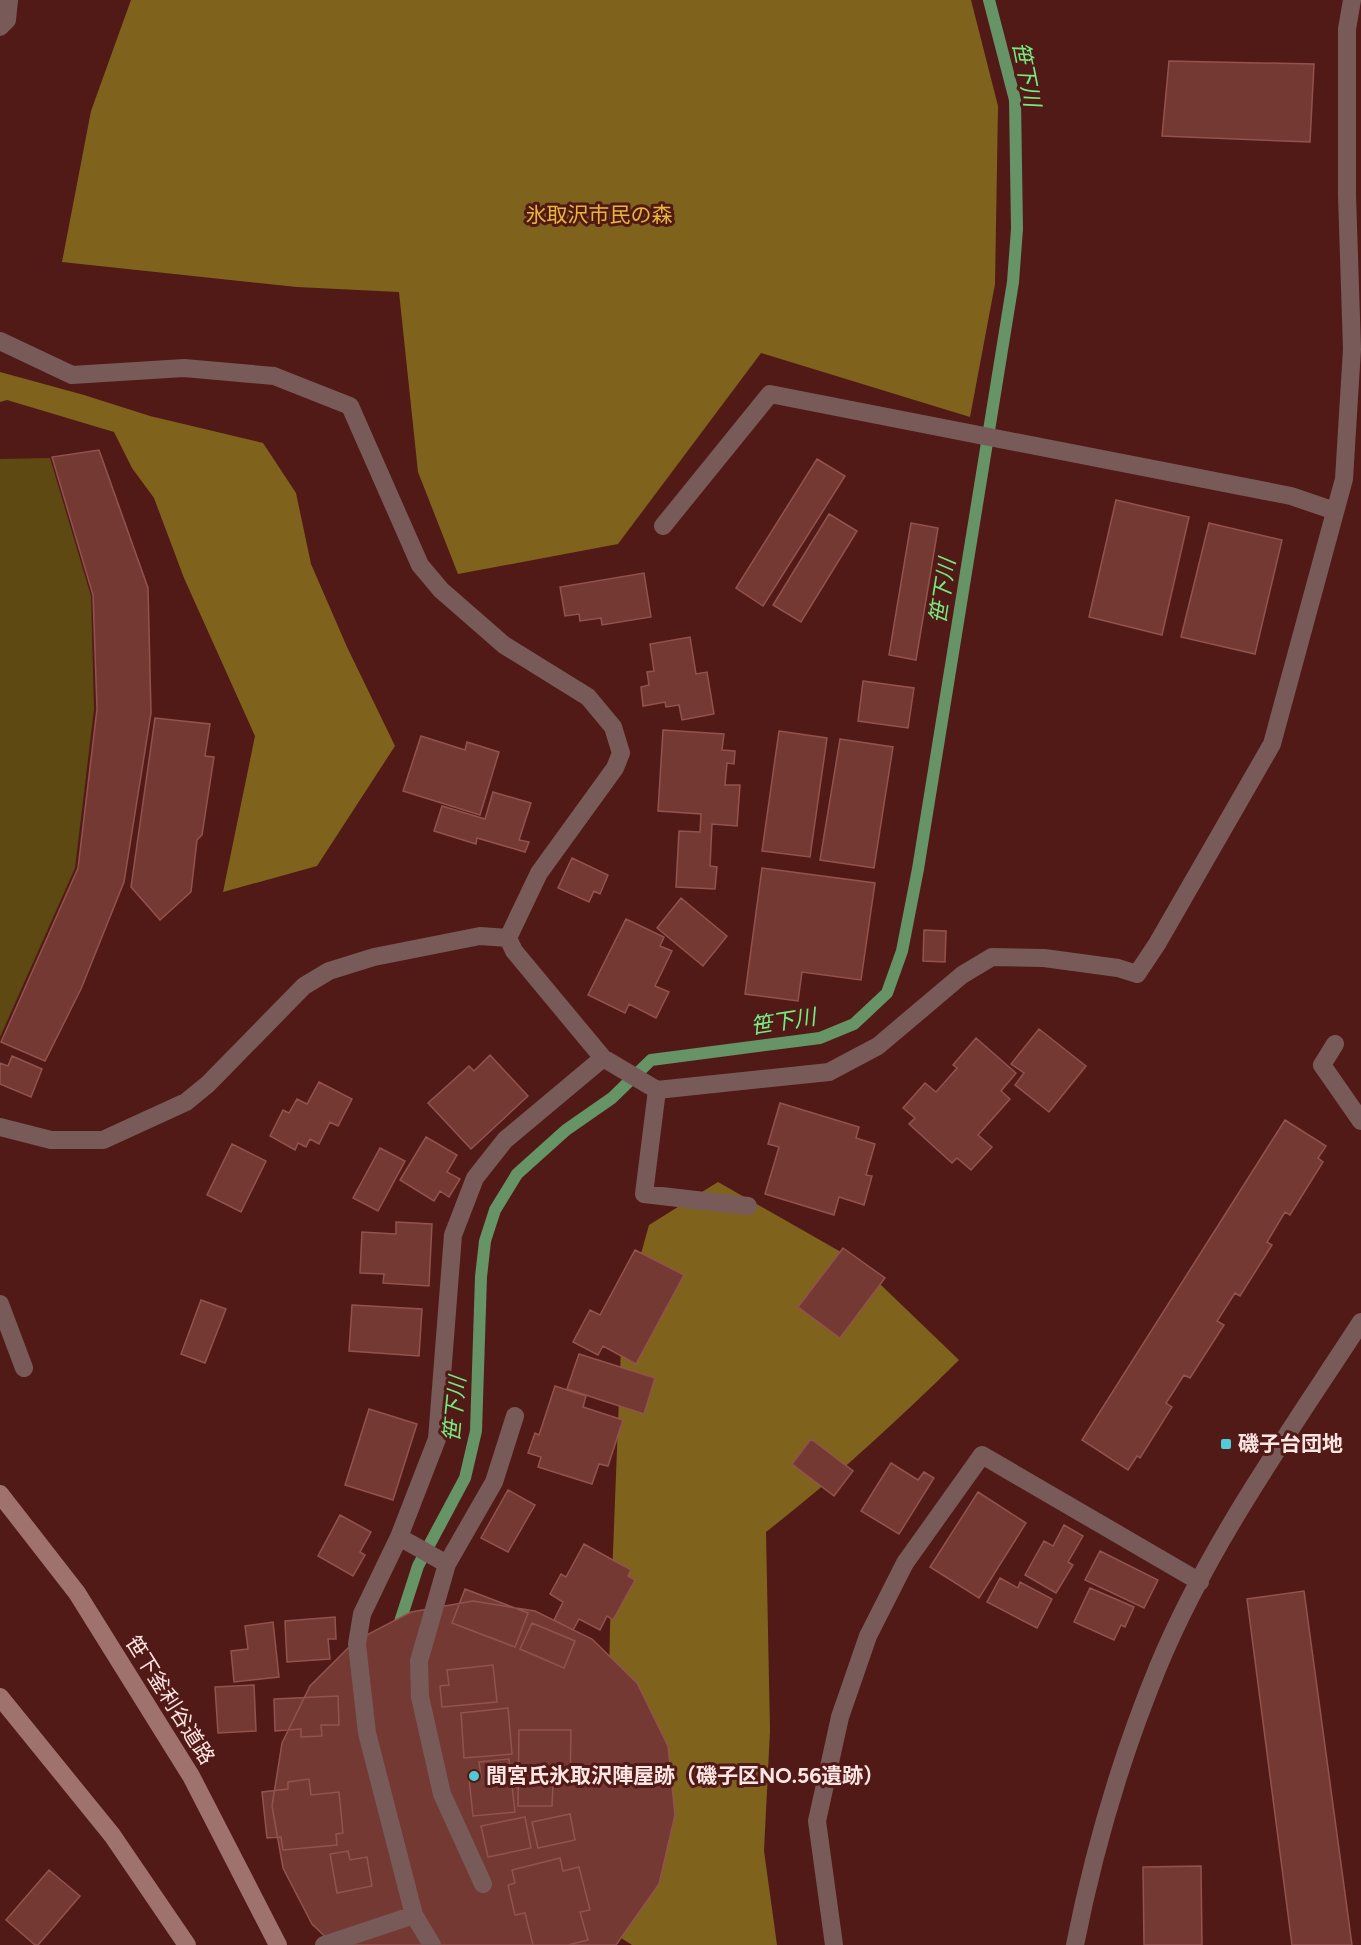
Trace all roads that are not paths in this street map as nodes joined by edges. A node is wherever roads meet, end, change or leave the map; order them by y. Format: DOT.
graph roads {
  1 [pos="9,0"];
  2 [pos="1352,0"];
  3 [pos="0,27"];
  4 [pos="0,341"];
  5 [pos="1335,511"];
  6 [pos="663,526"];
  7 [pos="508,938"];
  8 [pos="1335,1044"];
  9 [pos="603,1058"];
  10 [pos="657,1090"];
  11 [pos="1361,1121"];
  12 [pos="0,1127"];
  13 [pos="748,1206"];
  14 [pos="0,1304"];
  15 [pos="1361,1322"];
  16 [pos="24,1368"];
  17 [pos="515,1416"];
  18 [pos="0,1494"];
  19 [pos="399,1537"];
  20 [pos="447,1564"];
  21 [pos="1200,1581"];
  22 [pos="0,1697"];
  23 [pos="483,1884"];
  24 [pos="414,1915"];
  25 [pos="187,1945"];
  26 [pos="278,1945"];
  27 [pos="324,1945"];
  28 [pos="432,1945"];
  29 [pos="834,1945"];
  30 [pos="1075,1945"];
  1 -- 3 [label="street"];
  2 -- 5 [label="street"];
  4 -- 7 [label="street"];
  5 -- 6 [label="street"];
  5 -- 10 [label="street"];
  7 -- 9 [label="street"];
  7 -- 12 [label="street"];
  8 -- 11 [label="street"];
  9 -- 10 [label="street"];
  9 -- 19 [label="street"];
  10 -- 13 [label="street"];
  14 -- 16 [label="street"];
  15 -- 21 [label="street"];
  17 -- 20 [label="street"];
  18 -- 26 [label="street, 笹下釜利谷道路"];
  19 -- 20 [label="street"];
  19 -- 24 [label="street"];
  20 -- 23 [label="street"];
  21 -- 29 [label="street"];
  21 -- 30 [label="street"];
  22 -- 25 [label="street"];
  24 -- 27 [label="street"];
  24 -- 28 [label="street"];
}
